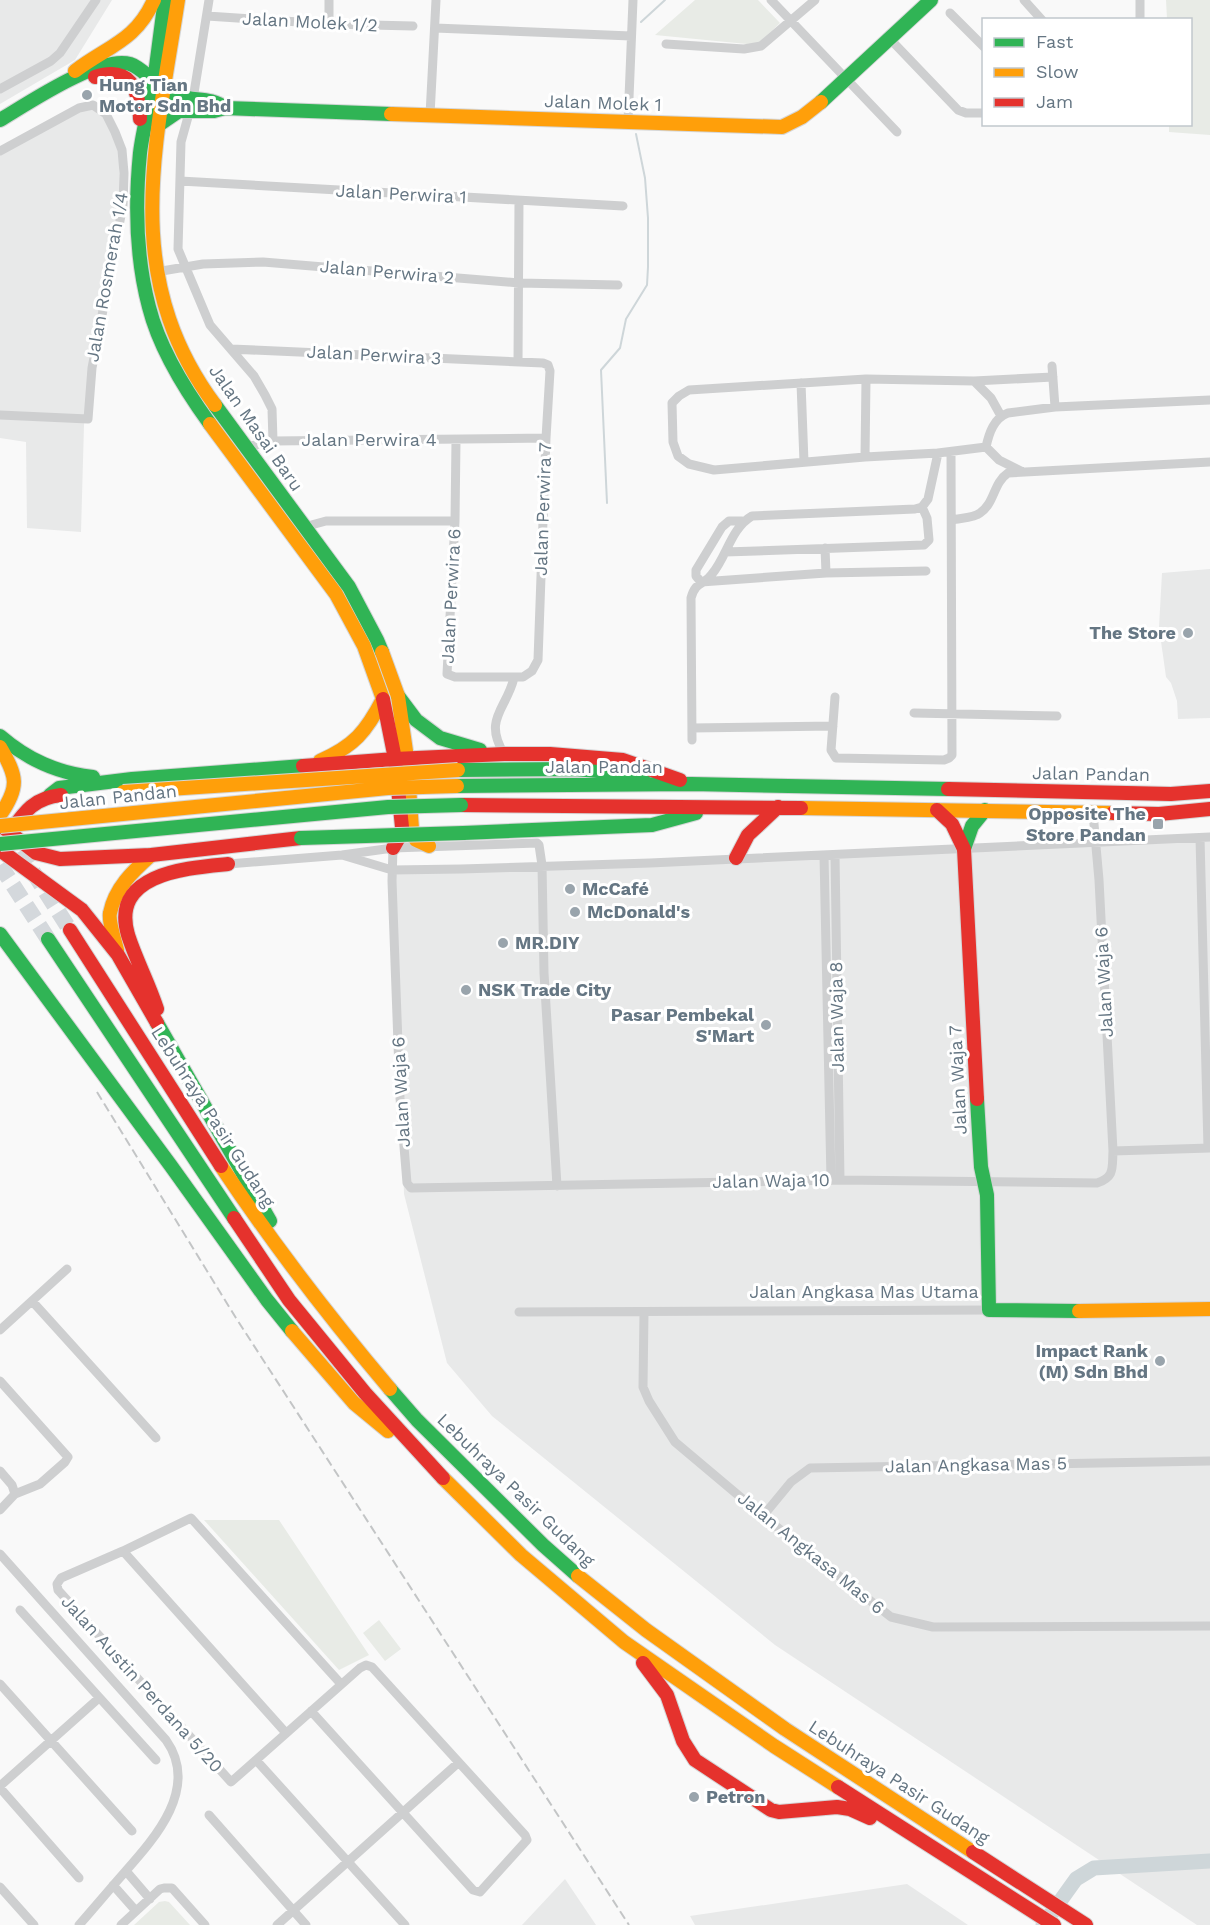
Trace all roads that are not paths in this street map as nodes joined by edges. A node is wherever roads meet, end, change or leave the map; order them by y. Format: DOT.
graph roads {
  1 [pos="96,0"];
  2 [pos="154,0"];
  3 [pos="165,0"];
  4 [pos="178,0"];
  5 [pos="209,0"];
  6 [pos="329,0"];
  7 [pos="436,0"];
  8 [pos="633,0"];
  9 [pos="771,0"];
  10 [pos="815,0"];
  11 [pos="932,0"];
  12 [pos="1024,0"];
  13 [pos="1140,0"];
  14 [pos="950,13"];
  15 [pos="207,16"];
  16 [pos="1040,18"];
  17 [pos="1140,18"];
  18 [pos="791,22"];
  19 [pos="329,24"];
  20 [pos="413,26"];
  21 [pos="435,28"];
  22 [pos="631,36"];
  23 [pos="890,39"];
  24 [pos="666,44"];
  25 [pos="982,45"];
  26 [pos="845,80"];
  27 [pos="62,84"];
  28 [pos="160,85"];
  29 [pos="0,89"];
  30 [pos="192,105"];
  31 [pos="26,106"];
  32 [pos="982,113"];
  33 [pos="430,115"];
  34 [pos="0,120"];
  35 [pos="628,122"];
  36 [pos="160,124"];
  37 [pos="897,132"];
  38 [pos="0,151"];
  39 [pos="140,152"];
  40 [pos="180,181"];
  41 [pos="519,201"];
  42 [pos="623,206"];
  43 [pos="184,266"];
  44 [pos="156,272"];
  45 [pos="519,283"];
  46 [pos="618,285"];
  47 [pos="231,349"];
  48 [pos="518,362"];
  49 [pos="1052,366"];
  50 [pos="1053,377"];
  51 [pos="866,379"];
  52 [pos="974,381"];
  53 [pos="801,383"];
  54 [pos="1210,400"];
  55 [pos="1055,407"];
  56 [pos="0,415"];
  57 [pos="1001,416"];
  58 [pos="546,438"];
  59 [pos="456,440"];
  60 [pos="273,441"];
  61 [pos="246,447"];
  62 [pos="986,447"];
  63 [pos="951,452"];
  64 [pos="938,453"];
  65 [pos="865,457"];
  66 [pos="804,462"];
  67 [pos="1210,462"];
  68 [pos="1021,471"];
  69 [pos="922,507"];
  70 [pos="952,520"];
  71 [pos="455,521"];
  72 [pos="742,521"];
  73 [pos="304,527"];
  74 [pos="825,548"];
  75 [pos="725,552"];
  76 [pos="926,571"];
  77 [pos="826,573"];
  78 [pos="702,582"];
  79 [pos="518,677"];
  80 [pos="399,696"];
  81 [pos="835,697"];
  82 [pos="383,699"];
  83 [pos="952,712"];
  84 [pos="914,713"];
  85 [pos="1057,716"];
  86 [pos="833,726"];
  87 [pos="692,728"];
  88 [pos="0,736"];
  89 [pos="692,740"];
  90 [pos="0,747"];
  91 [pos="500,754"];
  92 [pos="401,759"];
  93 [pos="305,767"];
  94 [pos="132,779"];
  95 [pos="691,784"];
  96 [pos="1210,791"];
  97 [pos="50,795"];
  98 [pos="717,807"];
  99 [pos="778,807"];
  100 [pos="1210,809"];
  101 [pos="937,810"];
  102 [pos="985,810"];
  103 [pos="1093,813"];
  104 [pos="0,815"];
  105 [pos="3,828"];
  106 [pos="1205,838"];
  107 [pos="1096,841"];
  108 [pos="0,844"];
  109 [pos="429,846"];
  110 [pos="0,849"];
  111 [pos="387,849"];
  112 [pos="964,849"];
  113 [pos="151,855"];
  114 [pos="342,855"];
  115 [pos="824,855"];
  116 [pos="836,855"];
  117 [pos="736,858"];
  118 [pos="228,864"];
  119 [pos="375,865"];
  120 [pos="542,866"];
  121 [pos="392,870"];
  122 [pos="70,930"];
  123 [pos="0,934"];
  124 [pos="48,939"];
  125 [pos="0,949"];
  126 [pos="118,955"];
  127 [pos="161,1032"];
  128 [pos="1208,1077"];
  129 [pos="105,1078"];
  130 [pos="1209,1148"];
  131 [pos="1113,1151"];
  132 [pos="835,1180"];
  133 [pos="985,1183"];
  134 [pos="556,1186"];
  135 [pos="67,1269"];
  136 [pos="307,1284"];
  137 [pos="32,1301"];
  138 [pos="1210,1309"];
  139 [pos="989,1310"];
  140 [pos="519,1312"];
  141 [pos="644,1312"];
  142 [pos="0,1330"];
  143 [pos="0,1380"];
  144 [pos="156,1438"];
  145 [pos="425,1460"];
  146 [pos="1210,1461"];
  147 [pos="0,1471"];
  148 [pos="15,1494"];
  149 [pos="0,1510"];
  150 [pos="763,1516"];
  151 [pos="123,1551"];
  152 [pos="0,1554"];
  153 [pos="20,1610"];
  154 [pos="1210,1626"];
  155 [pos="624,1642"];
  156 [pos="0,1684"];
  157 [pos="341,1684"];
  158 [pos="99,1698"];
  159 [pos="311,1711"];
  160 [pos="286,1733"];
  161 [pos="51,1741"];
  162 [pos="156,1760"];
  163 [pos="256,1760"];
  164 [pos="458,1763"];
  165 [pos="0,1787"];
  166 [pos="403,1812"];
  167 [pos="209,1815"];
  168 [pos="132,1831"];
  169 [pos="943,1856"];
  170 [pos="347,1862"];
  171 [pos="124,1873"];
  172 [pos="79,1878"];
  173 [pos="0,1887"];
  174 [pos="112,1887"];
  175 [pos="148,1900"];
  176 [pos="293,1911"];
  177 [pos="134,1913"];
  178 [pos="34,1925"];
  179 [pos="79,1925"];
  180 [pos="121,1925"];
  181 [pos="205,1925"];
  182 [pos="277,1925"];
  183 [pos="306,1925"];
  184 [pos="405,1925"];
  185 [pos="1054,1925"];
  186 [pos="1086,1925"];
  1 -- 29 [label="street"];
  2 -- 27 [label="main road"];
  3 -- 28 [label="main road, Jalan Masai Baru"];
  4 -- 28 [label="main road, Jalan Masai Baru"];
  5 -- 15 [label="street"];
  6 -- 19 [label="street"];
  7 -- 21 [label="street"];
  8 -- 22 [label="street"];
  9 -- 18 [label="street"];
  10 -- 18 [label="street"];
  11 -- 23 [label="main road, Jalan Molek 1"];
  12 -- 16 [label="street"];
  13 -- 17 [label="street"];
  14 -- 25 [label="street"];
  15 -- 19 [label="street, Jalan Molek 1/2"];
  15 -- 30 [label="street"];
  18 -- 24 [label="street"];
  18 -- 26 [label="street"];
  19 -- 20 [label="street, Jalan Molek 1/2"];
  21 -- 22 [label="street"];
  21 -- 33 [label="street"];
  22 -- 35 [label="street"];
  23 -- 26 [label="main road, Jalan Molek 1"];
  23 -- 32 [label="street"];
  26 -- 35 [label="main road, Jalan Molek 1"];
  26 -- 37 [label="street"];
  27 -- 28 [label="main road, Jalan Molek 1"];
  27 -- 31 [label="main road"];
  28 -- 30 [label="main road, Jalan Molek 1"];
  28 -- 36 [label="main road, Jalan Masai Baru"];
  28 -- 39 [label="main road, Jalan Masai Baru"];
  30 -- 33 [label="main road, Jalan Molek 1"];
  30 -- 36 [label="main road, Jalan Molek 1"];
  30 -- 40 [label="street"];
  31 -- 34 [label="main road"];
  31 -- 39 [label="main road"];
  33 -- 35 [label="main road, Jalan Molek 1"];
  36 -- 44 [label="main road, Jalan Masai Baru"];
  38 -- 56 [label="street, Jalan Rosmerah 1/4"];
  39 -- 82 [label="main road, Jalan Masai Baru"];
  40 -- 41 [label="street, Jalan Perwira 1"];
  40 -- 43 [label="street"];
  41 -- 42 [label="street, Jalan Perwira 1"];
  41 -- 45 [label="street"];
  43 -- 44 [label="street, Jalan Perwira 2"];
  43 -- 45 [label="street, Jalan Perwira 2"];
  43 -- 47 [label="street"];
  44 -- 61 [label="main road, Jalan Masai Baru"];
  45 -- 46 [label="street, Jalan Perwira 2"];
  45 -- 48 [label="street"];
  47 -- 48 [label="street, Jalan Perwira 3"];
  47 -- 60 [label="street"];
  48 -- 58 [label="street, Jalan Perwira 7"];
  49 -- 50 [label="street"];
  50 -- 52 [label="street"];
  50 -- 55 [label="street"];
  51 -- 52 [label="street"];
  51 -- 53 [label="street"];
  51 -- 65 [label="street"];
  52 -- 57 [label="street"];
  53 -- 66 [label="street"];
  53 -- 66 [label="street"];
  54 -- 55 [label="street"];
  55 -- 57 [label="street"];
  57 -- 62 [label="street"];
  58 -- 59 [label="street"];
  58 -- 79 [label="street, Jalan Perwira 7"];
  59 -- 60 [label="street, Jalan Perwira 4"];
  59 -- 71 [label="street, Jalan Perwira 6"];
  60 -- 61 [label="street, Jalan Perwira 4"];
  61 -- 73 [label="main road, Jalan Masai Baru"];
  62 -- 63 [label="street"];
  62 -- 68 [label="street"];
  63 -- 64 [label="street"];
  63 -- 70 [label="street"];
  64 -- 65 [label="street"];
  64 -- 69 [label="street"];
  65 -- 66 [label="street"];
  67 -- 68 [label="street"];
  68 -- 70 [label="street"];
  69 -- 72 [label="street"];
  69 -- 74 [label="street"];
  70 -- 83 [label="street"];
  71 -- 73 [label="street"];
  71 -- 79 [label="street, Jalan Perwira 6"];
  72 -- 75 [label="street"];
  72 -- 78 [label="street"];
  73 -- 80 [label="main road, Jalan Masai Baru"];
  74 -- 75 [label="street"];
  74 -- 77 [label="street"];
  75 -- 78 [label="street"];
  76 -- 77 [label="street"];
  77 -- 78 [label="street"];
  78 -- 87 [label="street"];
  79 -- 91 [label="street, Jalan Perwira 7"];
  80 -- 91 [label="main road"];
  80 -- 92 [label="main road, Jalan Masai Baru"];
  81 -- 86 [label="street"];
  82 -- 92 [label="main road, Jalan Masai Baru"];
  82 -- 93 [label="main road"];
  83 -- 84 [label="street"];
  83 -- 85 [label="street"];
  83 -- 86 [label="street"];
  86 -- 87 [label="street"];
  87 -- 89 [label="street"];
  88 -- 94 [label="main road"];
  90 -- 104 [label="main road"];
  91 -- 92 [label="main road"];
  91 -- 95 [label="main road"];
  92 -- 93 [label="main road"];
  92 -- 109 [label="main road, Jalan Masai Baru"];
  92 -- 111 [label="main road, Jalan Masai Baru"];
  93 -- 94 [label="main road"];
  94 -- 97 [label="main road"];
  95 -- 96 [label="main road, Jalan Pandan"];
  95 -- 97 [label="main road, bridge"];
  95 -- 105 [label="main road, Jalan Pandan, bridge"];
  97 -- 105 [label="main road"];
  98 -- 99 [label="main road, Jalan Pandan"];
  98 -- 108 [label="main road, Jalan Pandan, bridge"];
  98 -- 113 [label="main road, bridge"];
  99 -- 101 [label="main road, Jalan Pandan"];
  99 -- 117 [label="main road"];
  100 -- 103 [label="main road, Jalan Pandan"];
  101 -- 102 [label="main road, Jalan Pandan"];
  101 -- 112 [label="main road, Jalan Waja 7"];
  102 -- 103 [label="main road, Jalan Pandan"];
  102 -- 112 [label="main road, Jalan Waja 7"];
  103 -- 107 [label="street, Jalan Waja 6"];
  105 -- 110 [label="main road"];
  105 -- 113 [label="main road"];
  106 -- 107 [label="street"];
  106 -- 128 [label="street"];
  107 -- 112 [label="street"];
  107 -- 131 [label="street, Jalan Waja 6"];
  109 -- 111 [label="street"];
  109 -- 120 [label="street"];
  110 -- 126 [label="main road"];
  111 -- 114 [label="street"];
  111 -- 119 [label="street"];
  111 -- 121 [label="street, Jalan Waja 6"];
  112 -- 116 [label="street"];
  112 -- 133 [label="main road, Jalan Waja 7"];
  113 -- 126 [label="main road"];
  114 -- 118 [label="street"];
  114 -- 119 [label="street"];
  115 -- 116 [label="street"];
  115 -- 117 [label="street"];
  115 -- 132 [label="street, Jalan Waja 8"];
  116 -- 132 [label="street, Jalan Waja 8"];
  117 -- 120 [label="street"];
  118 -- 127 [label="main road"];
  119 -- 121 [label="street"];
  120 -- 121 [label="street"];
  120 -- 134 [label="street"];
  121 -- 134 [label="street, Jalan Waja 6"];
  122 -- 136 [label="main road, Lebuhraya Pasir Gudang"];
  123 -- 129 [label="main road"];
  124 -- 145 [label="main road, Lebuhraya Pasir Gudang"];
  125 -- 129 [label="main road"];
  126 -- 127 [label="main road"];
  127 -- 136 [label="main road"];
  128 -- 130 [label="street"];
  129 -- 145 [label="main road"];
  130 -- 131 [label="street"];
  131 -- 133 [label="street, Jalan Waja 6"];
  132 -- 133 [label="street, Jalan Waja 10"];
  132 -- 134 [label="street, Jalan Waja 10"];
  133 -- 139 [label="main road, Jalan Waja 7"];
  135 -- 137 [label="street"];
  136 -- 186 [label="main road, Lebuhraya Pasir Gudang"];
  137 -- 142 [label="street"];
  137 -- 144 [label="street"];
  138 -- 139 [label="main road, Jalan Angkasa Mas Utama"];
  139 -- 141 [label="street, Jalan Angkasa Mas Utama"];
  140 -- 141 [label="street, Jalan Angkasa Mas Utama"];
  141 -- 150 [label="street, Jalan Angkasa Mas 6"];
  143 -- 148 [label="street"];
  145 -- 155 [label="main road, Lebuhraya Pasir Gudang"];
  146 -- 150 [label="street, Jalan Angkasa Mas 5"];
  147 -- 148 [label="street"];
  148 -- 149 [label="street"];
  150 -- 154 [label="street, Jalan Angkasa Mas 6"];
  151 -- 157 [label="street"];
  151 -- 160 [label="street"];
  151 -- 163 [label="street, Jalan Austin Perdana 5/20"];
  152 -- 171 [label="street"];
  153 -- 158 [label="street"];
  155 -- 169 [label="main road, Lebuhraya Pasir Gudang"];
  155 -- 169 [label="main road"];
  156 -- 161 [label="street"];
  157 -- 159 [label="street"];
  157 -- 164 [label="street"];
  158 -- 161 [label="street"];
  158 -- 162 [label="street"];
  159 -- 160 [label="street"];
  159 -- 166 [label="street"];
  160 -- 163 [label="street"];
  161 -- 165 [label="street"];
  161 -- 168 [label="street"];
  163 -- 170 [label="street"];
  164 -- 166 [label="street"];
  164 -- 166 [label="street"];
  165 -- 172 [label="street"];
  166 -- 170 [label="street"];
  167 -- 176 [label="street"];
  169 -- 185 [label="main road, Lebuhraya Pasir Gudang"];
  170 -- 176 [label="street"];
  170 -- 184 [label="street"];
  171 -- 174 [label="street"];
  171 -- 175 [label="street"];
  173 -- 178 [label="street"];
  174 -- 177 [label="street"];
  174 -- 179 [label="street"];
  175 -- 177 [label="street"];
  175 -- 181 [label="street"];
  176 -- 182 [label="street"];
  176 -- 183 [label="street"];
  177 -- 180 [label="street"];
}
